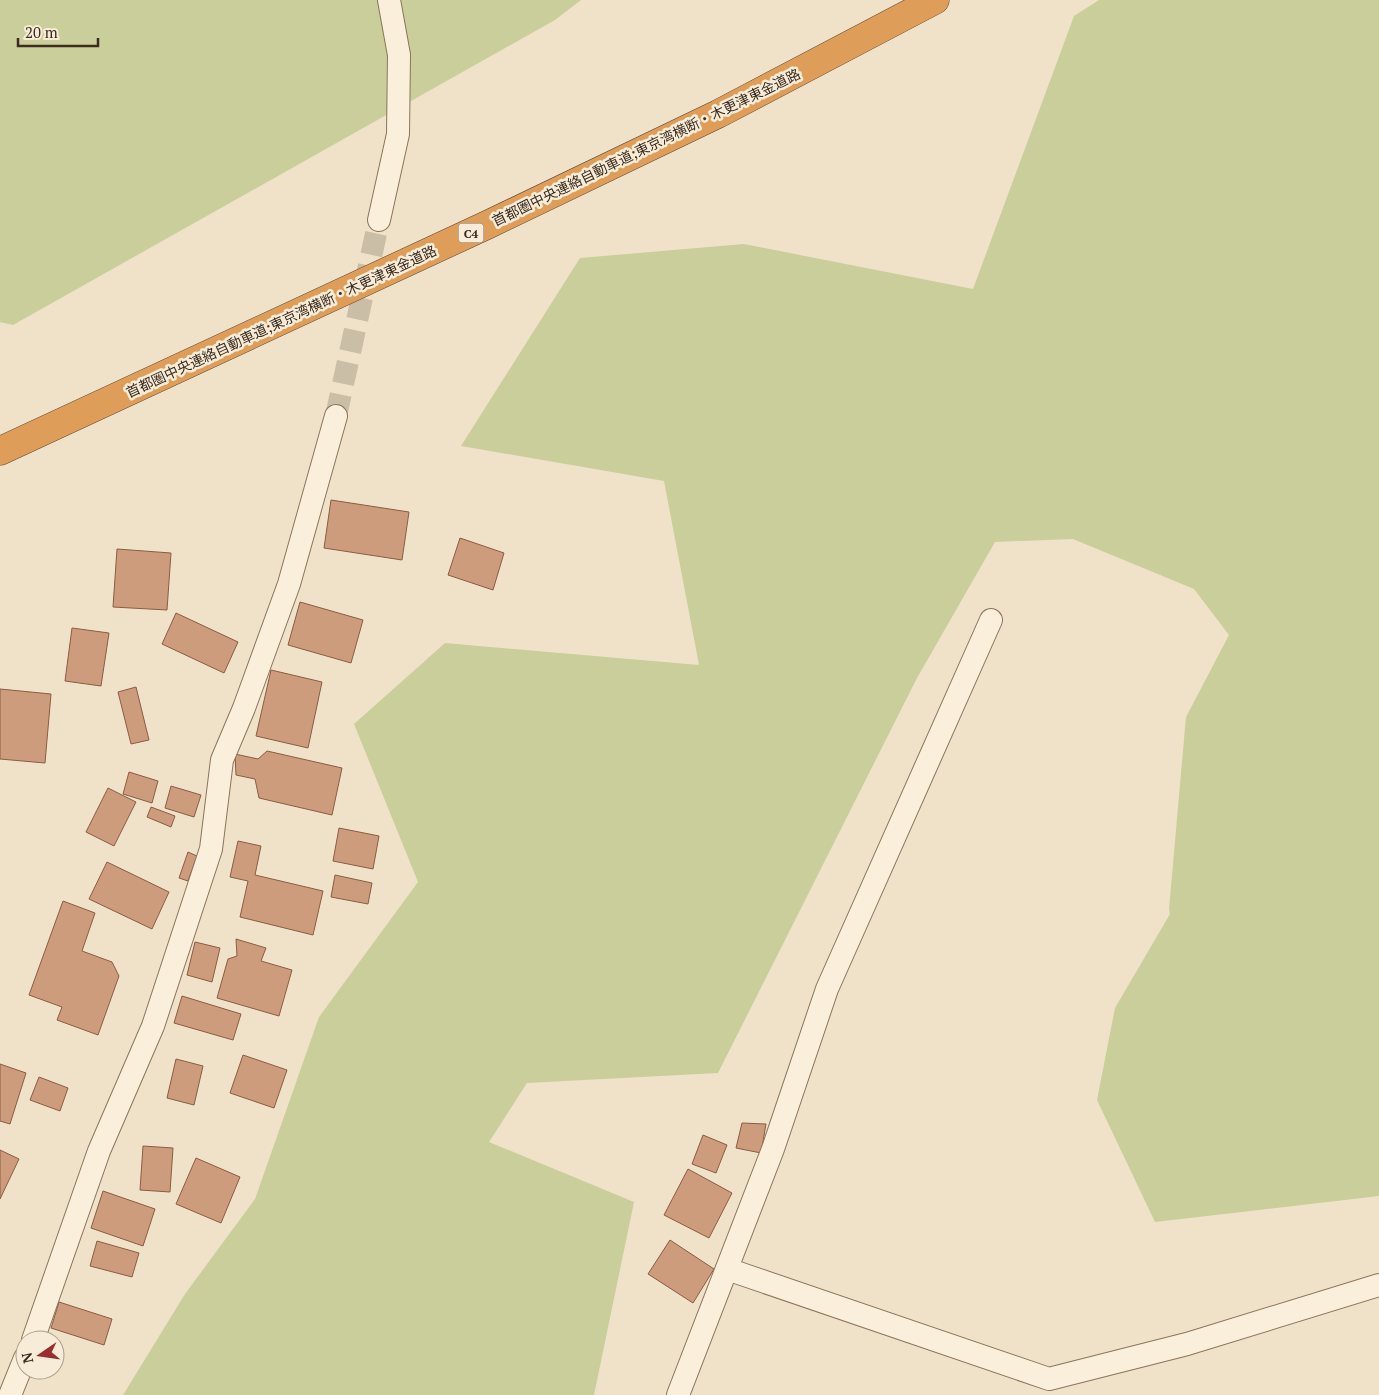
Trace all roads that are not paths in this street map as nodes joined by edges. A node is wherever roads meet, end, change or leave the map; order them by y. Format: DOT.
graph roads {
  1 [pos="389,0"];
  2 [pos="935,0"];
  3 [pos="378,220"];
  4 [pos="336,416"];
  5 [pos="0,451"];
  6 [pos="991,620"];
  7 [pos="728,1269"];
  8 [pos="1379,1285"];
  9 [pos="35,1330"];
  10 [pos="16,1380"];
  11 [pos="10,1395"];
  12 [pos="678,1395"];
  1 -- 3 [label="street"];
  2 -- 5 [label="highway, 首都圏中央連絡自動車道;東京湾横断・木更津東金道路 / C4"];
  4 -- 9 [label="street"];
  6 -- 7 [label="street"];
  7 -- 8 [label="street"];
  7 -- 12 [label="street"];
  10 -- 11 [label="street"];
}
